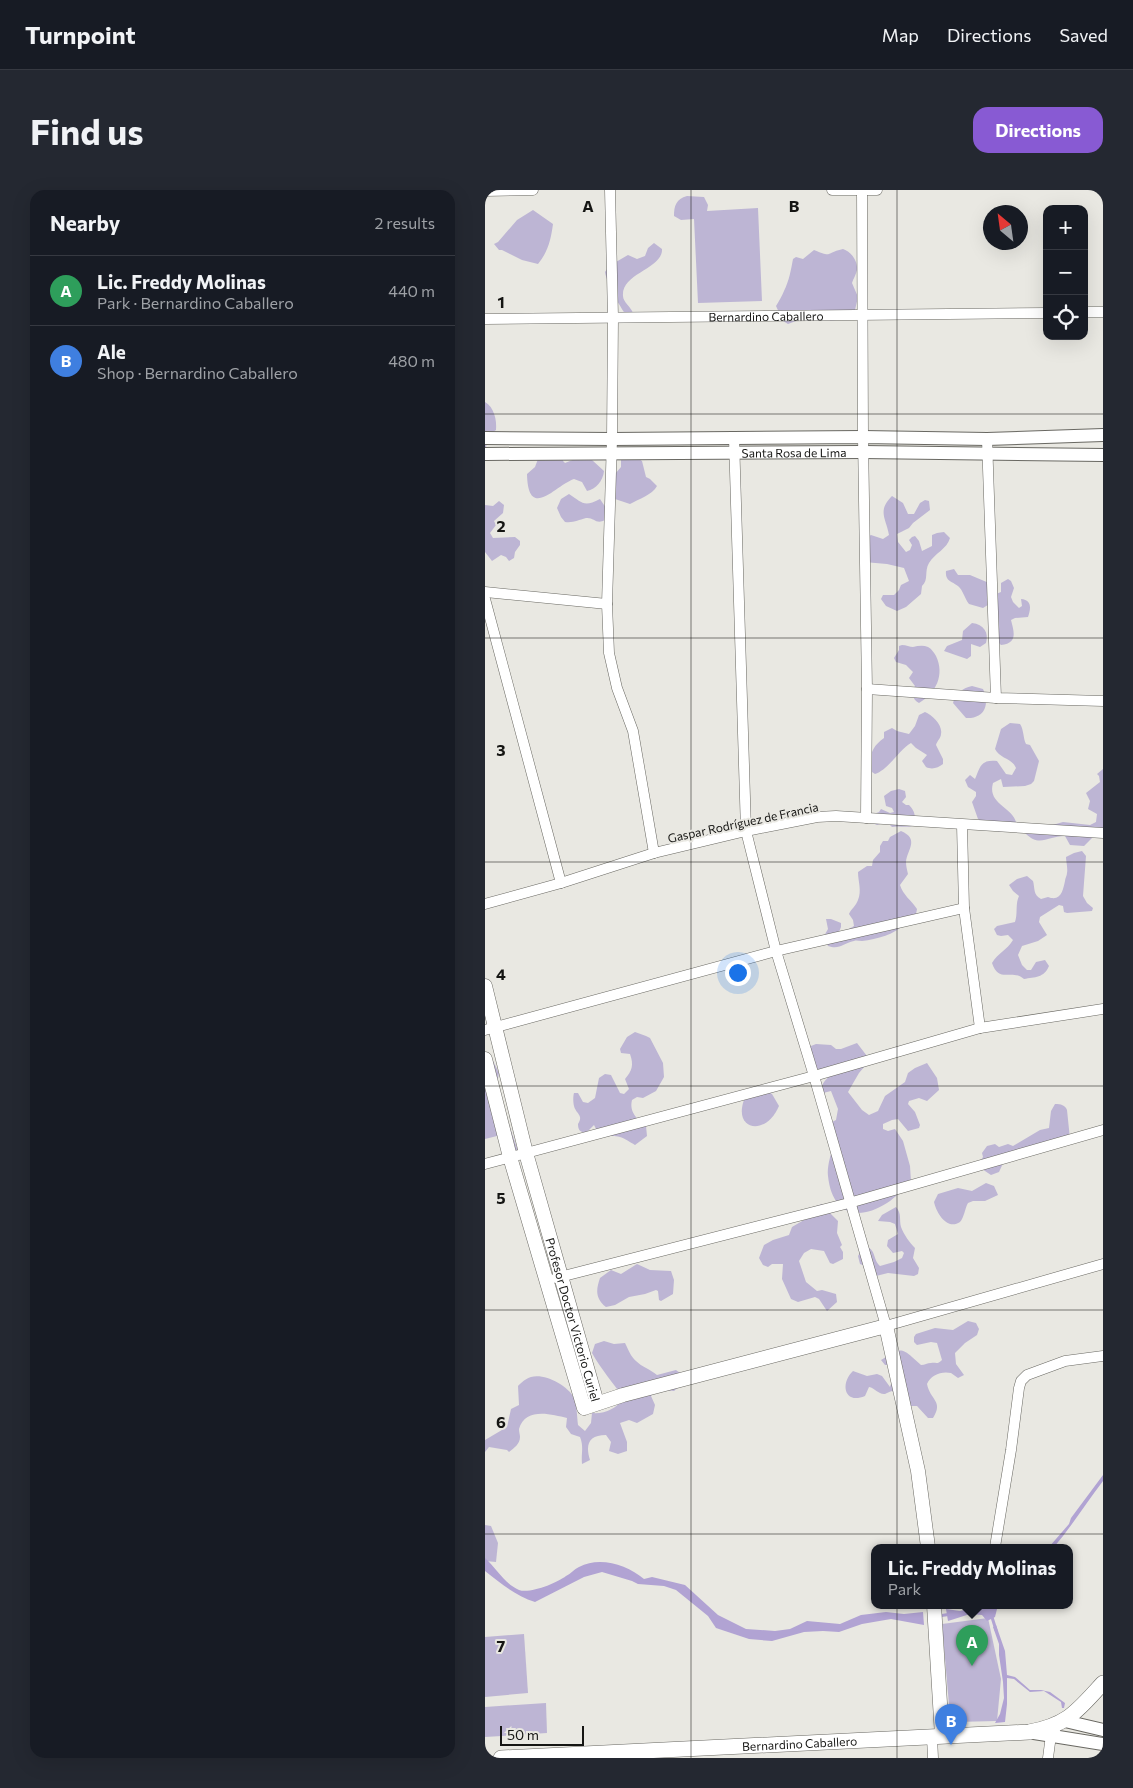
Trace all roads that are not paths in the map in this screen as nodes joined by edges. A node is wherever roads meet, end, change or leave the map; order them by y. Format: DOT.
graph roads {
  1 [pos="533,190"];
  2 [pos="611,190"];
  3 [pos="832,190"];
  4 [pos="862,190"];
  5 [pos="877,190"];
  6 [pos="485,191"];
  7 [pos="1088,312"];
  8 [pos="1103,312"];
  9 [pos="1043,313"];
  10 [pos="863,315"];
  11 [pos="613,317"];
  12 [pos="485,319"];
  13 [pos="1103,435"];
  14 [pos="863,437"];
  15 [pos="485,438"];
  16 [pos="734,438"];
  17 [pos="612,439"];
  18 [pos="987,439"];
  19 [pos="863,452"];
  20 [pos="485,454"];
  21 [pos="611,454"];
  22 [pos="735,454"];
  23 [pos="986,455"];
  24 [pos="1103,455"];
  25 [pos="485,592"];
  26 [pos="485,599"];
  27 [pos="607,604"];
  28 [pos="867,689"];
  29 [pos="996,698"];
  30 [pos="1103,701"];
  31 [pos="866,818"];
  32 [pos="962,824"];
  33 [pos="746,831"];
  34 [pos="1103,833"];
  35 [pos="654,853"];
  36 [pos="561,883"];
  37 [pos="485,904"];
  38 [pos="964,908"];
  39 [pos="776,951"];
  40 [pos="485,986"];
  41 [pos="1103,1009"];
  42 [pos="980,1028"];
  43 [pos="490,1029"];
  44 [pos="485,1059"];
  45 [pos="814,1076"];
  46 [pos="1103,1130"];
  47 [pos="526,1153"];
  48 [pos="511,1157"];
  49 [pos="485,1164"];
  50 [pos="849,1203"];
  51 [pos="1103,1264"];
  52 [pos="554,1279"];
  53 [pos="885,1326"];
  54 [pos="1103,1356"];
  55 [pos="927,1544"];
  56 [pos="995,1544"];
  57 [pos="934,1609"];
  58 [pos="1103,1683"];
  59 [pos="1065,1721"];
  60 [pos="1103,1730"];
  61 [pos="1029,1732"];
  62 [pos="1051,1735"];
  63 [pos="937,1736"];
  64 [pos="1103,1744"];
  65 [pos="501,1758"];
  66 [pos="509,1758"];
  67 [pos="933,1758"];
  68 [pos="1048,1758"];
  1 -- 6 [label="street"];
  2 -- 11 [label="street"];
  3 -- 4 [label="street"];
  4 -- 5 [label="street"];
  4 -- 10 [label="street"];
  7 -- 8 [label="street"];
  9 -- 10 [label="street, Bernardino Caballero"];
  10 -- 11 [label="street, Bernardino Caballero"];
  10 -- 14 [label="street"];
  11 -- 12 [label="street, Bernardino Caballero"];
  11 -- 17 [label="street"];
  13 -- 18 [label="street"];
  14 -- 16 [label="street"];
  14 -- 18 [label="street"];
  14 -- 19 [label="street"];
  15 -- 17 [label="street"];
  16 -- 17 [label="street"];
  16 -- 22 [label="street"];
  17 -- 21 [label="street"];
  18 -- 23 [label="street"];
  19 -- 22 [label="street, Santa Rosa de Lima"];
  19 -- 23 [label="street, Santa Rosa de Lima"];
  19 -- 28 [label="street"];
  20 -- 21 [label="street, Santa Rosa de Lima"];
  21 -- 22 [label="street, Santa Rosa de Lima"];
  21 -- 27 [label="street"];
  22 -- 33 [label="street"];
  23 -- 24 [label="street, Santa Rosa de Lima"];
  23 -- 29 [label="street"];
  25 -- 27 [label="street"];
  26 -- 36 [label="street"];
  27 -- 35 [label="street"];
  28 -- 29 [label="street"];
  28 -- 31 [label="street"];
  29 -- 30 [label="street"];
  31 -- 32 [label="street, Gaspar Rodríguez de Francia"];
  31 -- 33 [label="street, Gaspar Rodríguez de Francia"];
  32 -- 34 [label="street, Gaspar Rodríguez de Francia"];
  32 -- 38 [label="street"];
  33 -- 35 [label="street, Gaspar Rodríguez de Francia"];
  33 -- 39 [label="street"];
  35 -- 36 [label="street, Gaspar Rodríguez de Francia"];
  36 -- 37 [label="street, Gaspar Rodríguez de Francia"];
  38 -- 39 [label="street"];
  38 -- 42 [label="street"];
  39 -- 43 [label="street"];
  39 -- 45 [label="street"];
  40 -- 43 [label="main road, Profesor Doctor Victorio Curiel"];
  41 -- 42 [label="street"];
  42 -- 45 [label="street"];
  43 -- 47 [label="main road, Profesor Doctor Victorio Curiel"];
  44 -- 48 [label="main road, Profesor Doctor Victorio Curiel"];
  45 -- 47 [label="street"];
  45 -- 50 [label="street"];
  46 -- 50 [label="street"];
  47 -- 48 [label="street"];
  47 -- 52 [label="main road, Profesor Doctor Victorio Curiel"];
  48 -- 49 [label="street"];
  48 -- 52 [label="main road, Profesor Doctor Victorio Curiel"];
  50 -- 52 [label="street"];
  50 -- 53 [label="street"];
  51 -- 53 [label="street"];
  52 -- 53 [label="main road, Profesor Doctor Victorio Curiel"];
  53 -- 55 [label="main road"];
  54 -- 56 [label="street"];
  57 -- 63 [label="main road"];
  58 -- 59 [label="main road"];
  59 -- 60 [label="street"];
  59 -- 61 [label="main road, Bernardino Caballero"];
  59 -- 62 [label="street"];
  61 -- 62 [label="street"];
  61 -- 63 [label="main road, Bernardino Caballero"];
  62 -- 64 [label="street"];
  62 -- 68 [label="street"];
  63 -- 66 [label="main road, Bernardino Caballero"];
  63 -- 67 [label="street"];
  65 -- 66 [label="main road, Bernardino Caballero"];
}
